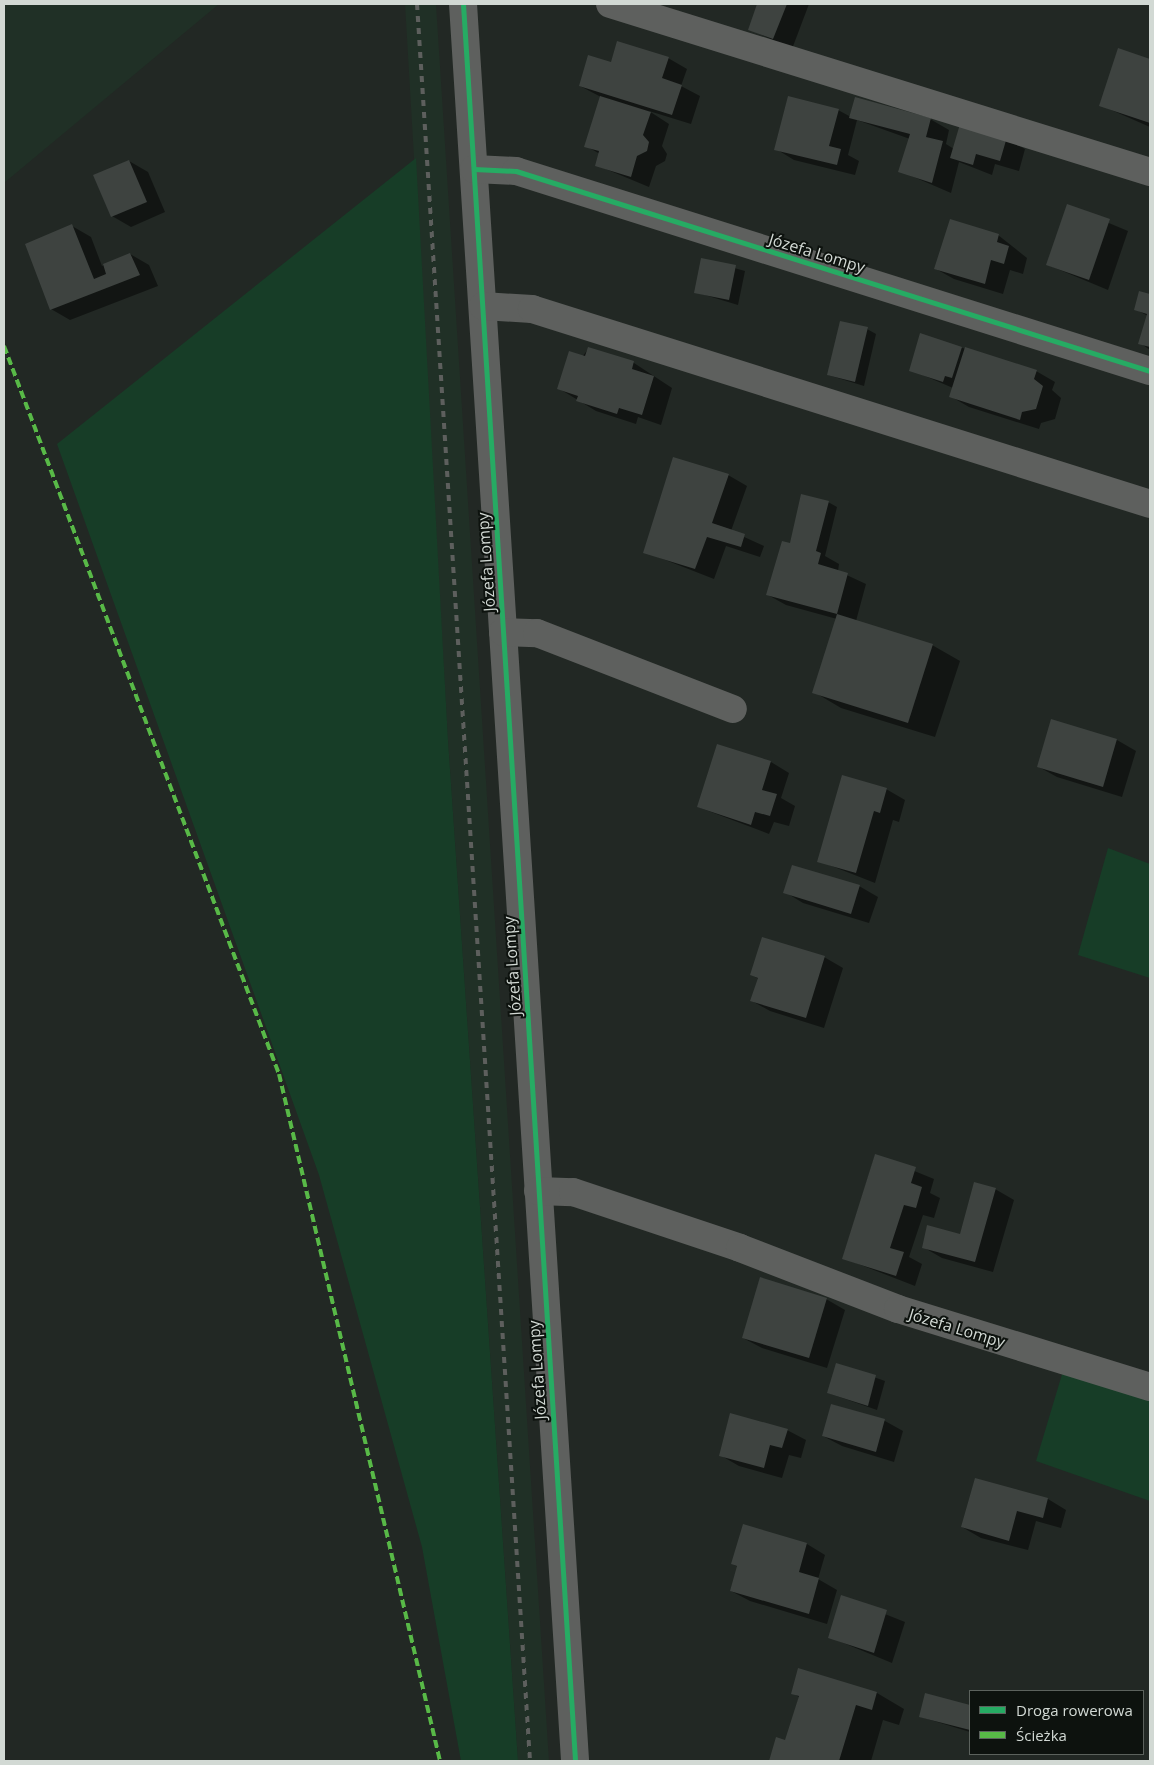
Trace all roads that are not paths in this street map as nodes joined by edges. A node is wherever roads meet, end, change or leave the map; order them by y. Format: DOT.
graph roads {
  1 [pos="463,4"];
  2 [pos="610,4"];
  3 [pos="474,169"];
  4 [pos="1150,172"];
  5 [pos="483,306"];
  6 [pos="1150,371"];
  7 [pos="1150,504"];
  8 [pos="503,632"];
  9 [pos="733,709"];
  10 [pos="538,1191"];
  11 [pos="1150,1387"];
  12 [pos="575,1761"];
  1 -- 3 [label="street, Józefa Lompy"];
  2 -- 4 [label="street"];
  3 -- 5 [label="street, Józefa Lompy"];
  3 -- 6 [label="street, Józefa Lompy"];
  5 -- 7 [label="street"];
  5 -- 8 [label="street, Józefa Lompy"];
  8 -- 9 [label="street, Józefa Lompy"];
  8 -- 10 [label="street, Józefa Lompy"];
  10 -- 11 [label="street, Józefa Lompy"];
  10 -- 12 [label="street, Józefa Lompy"];
}
